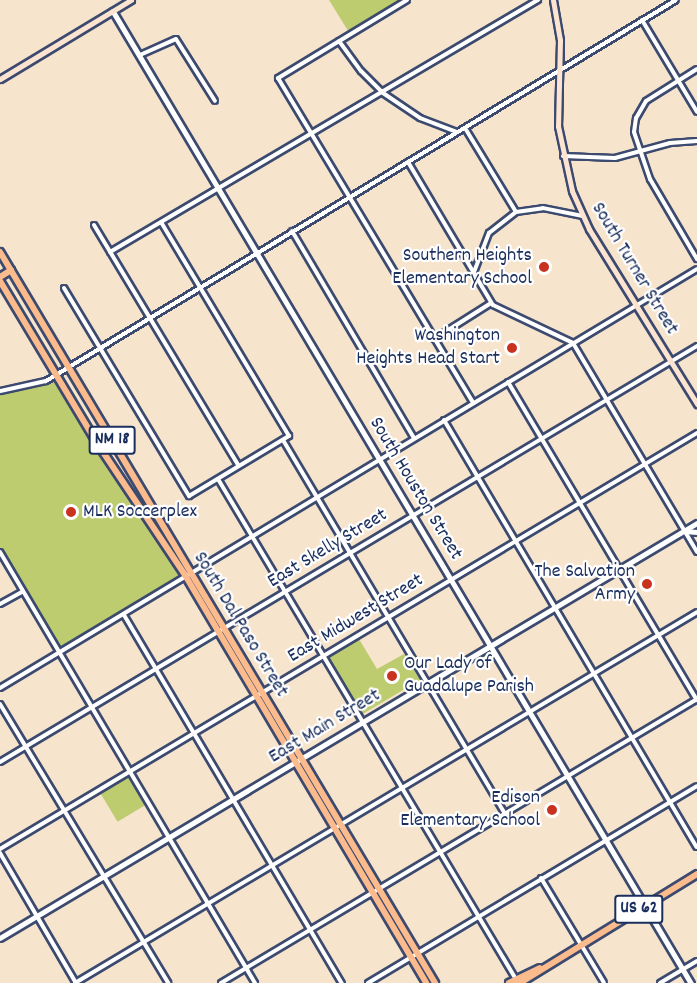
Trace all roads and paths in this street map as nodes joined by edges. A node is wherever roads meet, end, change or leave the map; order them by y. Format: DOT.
graph roads {
  1 [pos="131,0"];
  2 [pos="407,0"];
  3 [pos="538,0"];
  4 [pos="554,0"];
  5 [pos="676,0"];
  6 [pos="113,11"];
  7 [pos="642,20"];
  8 [pos="339,41"];
  9 [pos="140,55"];
  10 [pos="697,69"];
  11 [pos="559,71"];
  12 [pos="0,79"];
  13 [pos="678,81"];
  14 [pos="383,93"];
  15 [pos="215,101"];
  16 [pos="697,112"];
  17 [pos="465,128"];
  18 [pos="457,132"];
  19 [pos="312,134"];
  20 [pos="697,141"];
  21 [pos="639,152"];
  22 [pos="562,156"];
  23 [pos="408,162"];
  24 [pos="216,189"];
  25 [pos="349,197"];
  26 [pos="516,212"];
  27 [pos="583,216"];
  28 [pos="161,222"];
  29 [pos="94,225"];
  30 [pos="292,231"];
  31 [pos="0,252"];
  32 [pos="110,252"];
  33 [pos="255,253"];
  34 [pos="697,259"];
  35 [pos="697,269"];
  36 [pos="11,270"];
  37 [pos="474,273"];
  38 [pos="0,279"];
  39 [pos="200,286"];
  40 [pos="64,288"];
  41 [pos="491,303"];
  42 [pos="637,305"];
  43 [pos="149,317"];
  44 [pos="434,339"];
  45 [pos="573,343"];
  46 [pos="697,346"];
  47 [pos="100,347"];
  48 [pos="672,361"];
  49 [pos="68,367"];
  50 [pos="57,375"];
  51 [pos="508,382"];
  52 [pos="0,391"];
  53 [pos="606,399"];
  54 [pos="472,403"];
  55 [pos="697,404"];
  56 [pos="444,420"];
  57 [pos="697,433"];
  58 [pos="414,438"];
  59 [pos="541,438"];
  60 [pos="283,440"];
  61 [pos="379,459"];
  62 [pos="644,465"];
  63 [pos="239,466"];
  64 [pos="477,477"];
  65 [pos="218,479"];
  66 [pos="316,497"];
  67 [pos="580,503"];
  68 [pos="413,515"];
  69 [pos="697,523"];
  70 [pos="684,531"];
  71 [pos="697,532"];
  72 [pos="251,536"];
  73 [pos="516,542"];
  74 [pos="0,552"];
  75 [pos="697,552"];
  76 [pos="349,553"];
  77 [pos="620,569"];
  78 [pos="187,574"];
  79 [pos="452,579"];
  80 [pos="23,591"];
  81 [pos="285,592"];
  82 [pos="0,604"];
  83 [pos="555,608"];
  84 [pos="697,612"];
  85 [pos="124,615"];
  86 [pos="388,618"];
  87 [pos="220,631"];
  88 [pos="658,635"];
  89 [pos="491,646"];
  90 [pos="60,653"];
  91 [pos="322,657"];
  92 [pos="155,669"];
  93 [pos="594,673"];
  94 [pos="426,684"];
  95 [pos="0,688"];
  96 [pos="259,695"];
  97 [pos="697,699"];
  98 [pos="0,704"];
  99 [pos="91,707"];
  100 [pos="530,712"];
  101 [pos="362,723"];
  102 [pos="193,734"];
  103 [pos="632,738"];
  104 [pos="25,746"];
  105 [pos="467,749"];
  106 [pos="298,760"];
  107 [pos="0,762"];
  108 [pos="129,771"];
  109 [pos="568,776"];
  110 [pos="697,786"];
  111 [pos="401,789"];
  112 [pos="232,800"];
  113 [pos="670,802"];
  114 [pos="64,810"];
  115 [pos="505,814"];
  116 [pos="338,827"];
  117 [pos="169,838"];
  118 [pos="606,840"];
  119 [pos="697,847"];
  120 [pos="0,851"];
  121 [pos="439,853"];
  122 [pos="272,865"];
  123 [pos="697,874"];
  124 [pos="104,876"];
  125 [pos="541,878"];
  126 [pos="376,892"];
  127 [pos="208,903"];
  128 [pos="645,905"];
  129 [pos="36,917"];
  130 [pos="478,917"];
  131 [pos="310,930"];
  132 [pos="0,938"];
  133 [pos="143,942"];
  134 [pos="581,944"];
  135 [pos="415,956"];
  136 [pos="697,961"];
  137 [pos="246,968"];
  138 [pos="683,969"];
  139 [pos="516,982"];
  140 [pos="76,983"];
  141 [pos="168,983"];
  142 [pos="221,983"];
  143 [pos="255,983"];
  144 [pos="342,983"];
  145 [pos="368,983"];
  146 [pos="426,983"];
  147 [pos="435,983"];
  148 [pos="604,983"];
  149 [pos="660,983"];
  150 [pos="691,983"];
  1 -- 6 [label="main road"];
  2 -- 8 [label="street"];
  3 -- 14 [label="street"];
  4 -- 11 [label="main road, South Turner Street"];
  5 -- 7 [label="street"];
  6 -- 9 [label="street, South Houston Street"];
  6 -- 12 [label="main road"];
  7 -- 11 [label="street"];
  7 -- 13 [label="street"];
  8 -- 14 [label="street"];
  8 -- 19 [label="street"];
  9 -- 15 [label="street"];
  9 -- 24 [label="street, South Houston Street"];
  10 -- 13 [label="street"];
  11 -- 17 [label="street"];
  11 -- 22 [label="main road, South Turner Street"];
  13 -- 16 [label="street"];
  13 -- 21 [label="street"];
  14 -- 18 [label="street"];
  14 -- 19 [label="street"];
  17 -- 18 [label="street"];
  17 -- 26 [label="street"];
  18 -- 23 [label="street"];
  19 -- 24 [label="street"];
  19 -- 25 [label="street"];
  20 -- 21 [label="street"];
  21 -- 22 [label="street"];
  21 -- 34 [label="street"];
  22 -- 27 [label="main road, South Turner Street"];
  23 -- 25 [label="street"];
  23 -- 37 [label="street"];
  24 -- 28 [label="street"];
  24 -- 33 [label="street, South Houston Street"];
  25 -- 30 [label="street"];
  25 -- 44 [label="street"];
  26 -- 27 [label="street"];
  26 -- 37 [label="street"];
  27 -- 42 [label="main road, South Turner Street"];
  28 -- 32 [label="street"];
  28 -- 39 [label="street"];
  29 -- 32 [label="street"];
  30 -- 33 [label="street"];
  30 -- 58 [label="street"];
  31 -- 36 [label="main road, South Dal Paso Street / NM 18"];
  32 -- 43 [label="street"];
  33 -- 39 [label="street"];
  33 -- 61 [label="street, South Houston Street"];
  35 -- 42 [label="street"];
  36 -- 38 [label="main road"];
  36 -- 49 [label="main road, South Dal Paso Street / NM 18"];
  37 -- 41 [label="street"];
  38 -- 50 [label="main road, South Dal Paso Street / NM 18"];
  39 -- 43 [label="street"];
  39 -- 60 [label="street"];
  40 -- 47 [label="street"];
  41 -- 44 [label="street"];
  41 -- 45 [label="street"];
  42 -- 45 [label="street"];
  42 -- 48 [label="main road, South Turner Street"];
  43 -- 47 [label="street"];
  43 -- 63 [label="street"];
  44 -- 54 [label="street"];
  45 -- 51 [label="street"];
  45 -- 53 [label="street"];
  46 -- 48 [label="street, East Skelly Street"];
  47 -- 49 [label="street"];
  47 -- 65 [label="street"];
  48 -- 53 [label="street, East Skelly Street"];
  48 -- 55 [label="main road, South Turner Street"];
  49 -- 50 [label="street"];
  49 -- 78 [label="main road, South Dal Paso Street / NM 18"];
  50 -- 52 [label="street"];
  50 -- 78 [label="main road, South Dal Paso Street / NM 18"];
  51 -- 54 [label="street"];
  51 -- 59 [label="street"];
  53 -- 59 [label="street, East Skelly Street"];
  53 -- 62 [label="street"];
  54 -- 56 [label="street"];
  56 -- 58 [label="street"];
  56 -- 64 [label="street"];
  57 -- 62 [label="street, East Midwest Street"];
  58 -- 61 [label="street"];
  59 -- 64 [label="street, East Skelly Street"];
  59 -- 67 [label="street"];
  60 -- 63 [label="street"];
  60 -- 66 [label="street"];
  61 -- 66 [label="street"];
  61 -- 68 [label="street, South Houston Street"];
  62 -- 67 [label="street, East Midwest Street"];
  62 -- 70 [label="street"];
  63 -- 65 [label="street"];
  64 -- 68 [label="street, East Skelly Street"];
  64 -- 73 [label="street"];
  65 -- 72 [label="street"];
  66 -- 72 [label="street"];
  66 -- 76 [label="street"];
  67 -- 73 [label="street, East Midwest Street"];
  67 -- 77 [label="street"];
  68 -- 76 [label="street, East Skelly Street"];
  68 -- 79 [label="street, South Houston Street"];
  69 -- 70 [label="street, East Main Street"];
  70 -- 71 [label="street"];
  70 -- 75 [label="street"];
  70 -- 77 [label="street, East Main Street"];
  72 -- 78 [label="street"];
  72 -- 81 [label="street"];
  73 -- 79 [label="street, East Midwest Street"];
  73 -- 83 [label="street"];
  74 -- 80 [label="street"];
  76 -- 81 [label="street, East Skelly Street"];
  76 -- 86 [label="street"];
  77 -- 83 [label="street, East Main Street"];
  77 -- 88 [label="street"];
  78 -- 85 [label="street"];
  78 -- 87 [label="main road, South Dal Paso Street / NM 18"];
  79 -- 86 [label="street, East Midwest Street"];
  79 -- 89 [label="street, South Houston Street"];
  80 -- 82 [label="street"];
  80 -- 90 [label="street"];
  81 -- 87 [label="street, East Skelly Street"];
  81 -- 91 [label="street"];
  83 -- 89 [label="street, East Main Street"];
  83 -- 93 [label="street"];
  84 -- 88 [label="street"];
  85 -- 90 [label="street"];
  85 -- 92 [label="street"];
  86 -- 91 [label="street, East Midwest Street"];
  86 -- 94 [label="street"];
  87 -- 92 [label="street, East Skelly Street"];
  87 -- 96 [label="main road, South Dal Paso Street / NM 18"];
  88 -- 93 [label="street"];
  88 -- 97 [label="street"];
  89 -- 94 [label="street, East Main Street"];
  89 -- 100 [label="street, South Houston Street"];
  90 -- 95 [label="street"];
  90 -- 99 [label="street"];
  91 -- 96 [label="street, East Midwest Street"];
  91 -- 101 [label="street"];
  92 -- 99 [label="street, East Skelly Street"];
  92 -- 102 [label="street"];
  93 -- 100 [label="street"];
  93 -- 103 [label="street"];
  94 -- 101 [label="street, East Main Street"];
  94 -- 105 [label="street"];
  96 -- 102 [label="street, East Midwest Street"];
  96 -- 106 [label="main road, South Dal Paso Street / NM 18"];
  97 -- 103 [label="street"];
  98 -- 104 [label="street"];
  99 -- 104 [label="street, East Skelly Street"];
  99 -- 108 [label="street"];
  100 -- 105 [label="street"];
  100 -- 109 [label="street, South Houston Street"];
  101 -- 106 [label="street, East Main Street"];
  101 -- 111 [label="street"];
  102 -- 108 [label="street, East Midwest Street"];
  102 -- 112 [label="street"];
  103 -- 109 [label="street"];
  103 -- 113 [label="street"];
  104 -- 107 [label="street, East Skelly Street"];
  104 -- 114 [label="street"];
  105 -- 111 [label="street"];
  105 -- 115 [label="street"];
  106 -- 112 [label="street, East Main Street"];
  106 -- 116 [label="main road, South Dal Paso Street / NM 18"];
  108 -- 114 [label="street, East Midwest Street"];
  108 -- 117 [label="street"];
  109 -- 115 [label="street"];
  109 -- 118 [label="street, South Houston Street"];
  110 -- 113 [label="street"];
  111 -- 116 [label="street"];
  111 -- 121 [label="street"];
  112 -- 117 [label="street, East Main Street"];
  112 -- 122 [label="street"];
  113 -- 118 [label="street"];
  113 -- 119 [label="street"];
  114 -- 120 [label="street, East Midwest Street"];
  114 -- 124 [label="street"];
  115 -- 121 [label="street"];
  116 -- 122 [label="street"];
  116 -- 126 [label="main road, South Dal Paso Street / NM 18"];
  117 -- 124 [label="street, East Main Street"];
  117 -- 127 [label="street"];
  118 -- 125 [label="street"];
  118 -- 128 [label="street, South Houston Street"];
  120 -- 129 [label="street"];
  121 -- 126 [label="street"];
  121 -- 130 [label="street"];
  122 -- 127 [label="street"];
  122 -- 131 [label="street"];
  123 -- 128 [label="main road, US 62"];
  124 -- 129 [label="street, East Main Street"];
  124 -- 133 [label="street"];
  125 -- 130 [label="street"];
  125 -- 134 [label="street"];
  126 -- 131 [label="street"];
  126 -- 135 [label="main road, South Dal Paso Street / NM 18"];
  127 -- 133 [label="street"];
  127 -- 137 [label="street"];
  128 -- 134 [label="main road, US 62"];
  128 -- 138 [label="street, South Houston Street"];
  129 -- 132 [label="street, East Main Street"];
  129 -- 140 [label="street"];
  130 -- 135 [label="street"];
  130 -- 139 [label="street"];
  131 -- 137 [label="street"];
  131 -- 144 [label="street"];
  133 -- 140 [label="street"];
  133 -- 141 [label="street"];
  134 -- 139 [label="main road, US 62"];
  134 -- 148 [label="street"];
  135 -- 145 [label="street"];
  135 -- 146 [label="main road, South Dal Paso Street / NM 18"];
  135 -- 147 [label="main road, South Dal Paso Street / NM 18"];
  136 -- 138 [label="street"];
  137 -- 142 [label="street"];
  137 -- 143 [label="street"];
  138 -- 149 [label="street"];
  138 -- 150 [label="street, South Houston Street"];
}
